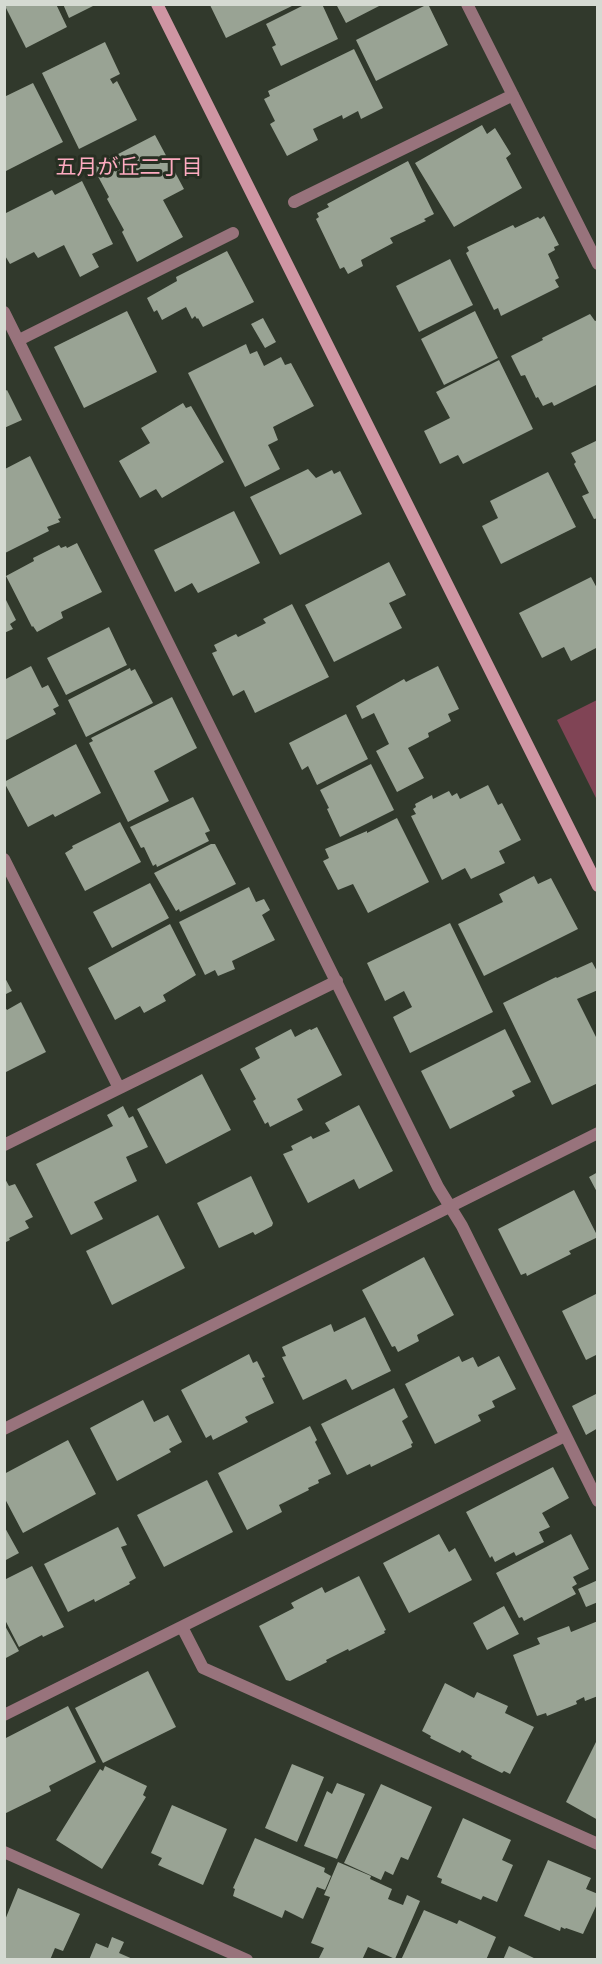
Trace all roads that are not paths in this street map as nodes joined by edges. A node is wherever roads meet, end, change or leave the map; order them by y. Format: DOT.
graph roads {
  1 [pos="157,4"];
  2 [pos="467,4"];
  3 [pos="513,95"];
  4 [pos="294,202"];
  5 [pos="233,233"];
  6 [pos="597,264"];
  7 [pos="4,312"];
  8 [pos="19,340"];
  9 [pos="4,860"];
  10 [pos="597,886"];
  11 [pos="337,981"];
  12 [pos="119,1088"];
  13 [pos="597,1133"];
  14 [pos="4,1145"];
  15 [pos="450,1206"];
  16 [pos="4,1429"];
  17 [pos="565,1436"];
  18 [pos="597,1501"];
  19 [pos="182,1627"];
  20 [pos="4,1715"];
  21 [pos="597,1844"];
  22 [pos="4,1852"];
  23 [pos="247,1959"];
  1 -- 10 [label="street"];
  2 -- 3 [label="street"];
  3 -- 4 [label="street"];
  3 -- 6 [label="street"];
  5 -- 8 [label="street"];
  7 -- 8 [label="street"];
  8 -- 11 [label="street"];
  9 -- 12 [label="street"];
  11 -- 12 [label="street"];
  11 -- 15 [label="street"];
  12 -- 14 [label="street"];
  13 -- 15 [label="street"];
  15 -- 16 [label="street"];
  15 -- 17 [label="street"];
  17 -- 18 [label="street"];
  17 -- 19 [label="street"];
  19 -- 20 [label="street"];
  19 -- 21 [label="street"];
  22 -- 23 [label="street"];
}
